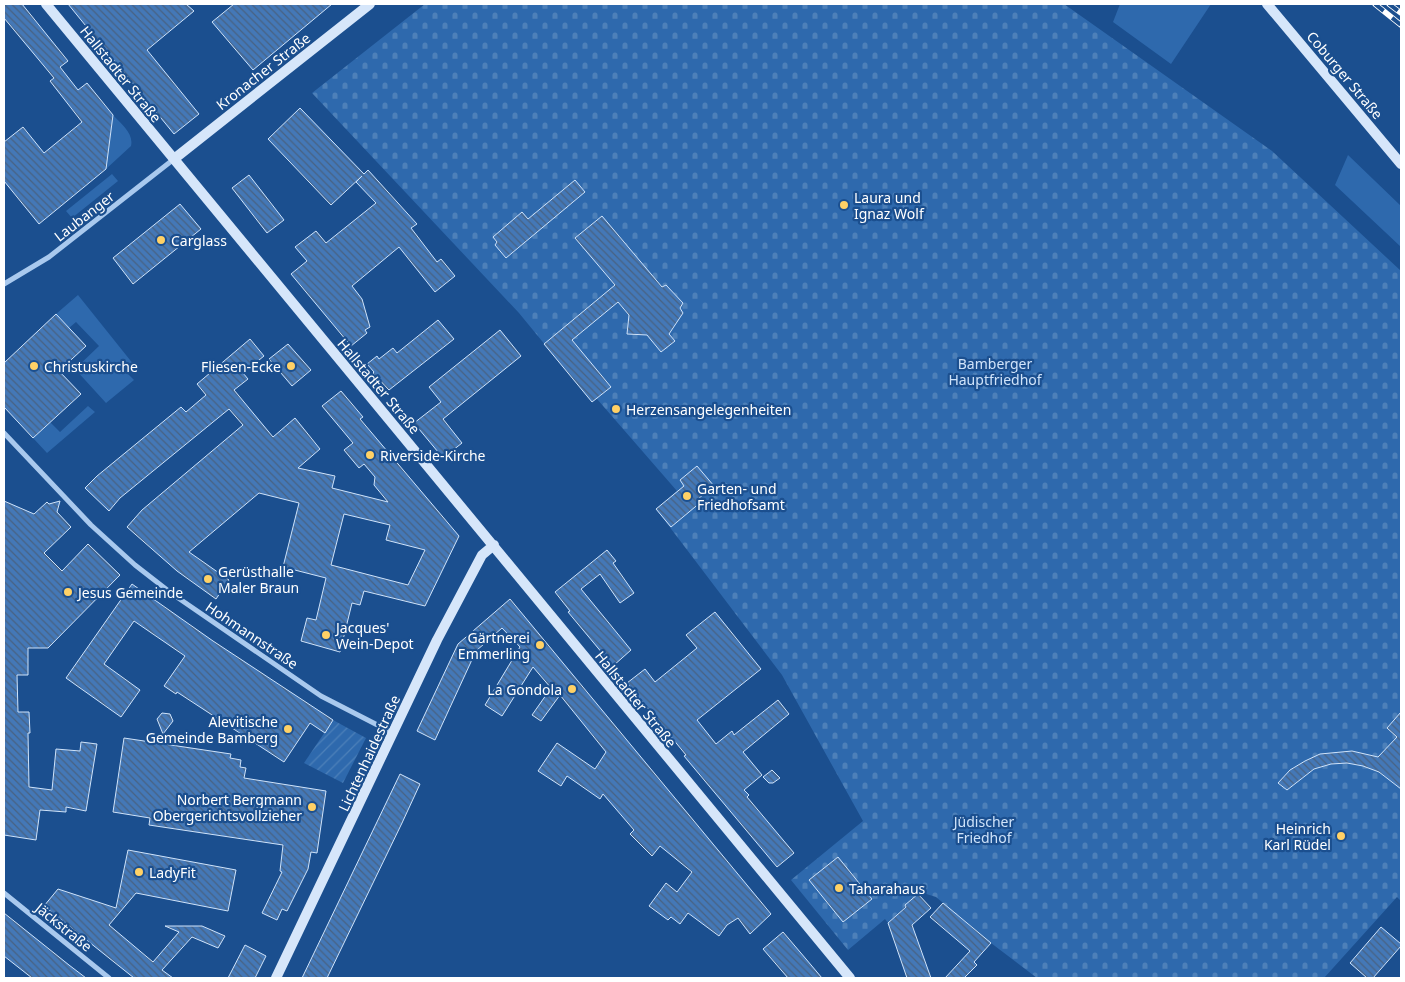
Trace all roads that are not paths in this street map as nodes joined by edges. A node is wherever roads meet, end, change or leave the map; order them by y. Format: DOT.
graph roads {
  1 [pos="46,4"];
  2 [pos="370,4"];
  3 [pos="1267,4"];
  4 [pos="174,159"];
  5 [pos="1401,164"];
  6 [pos="4,284"];
  7 [pos="4,433"];
  8 [pos="494,545"];
  9 [pos="393,734"];
  10 [pos="4,893"];
  11 [pos="109,978"];
  12 [pos="276,978"];
  13 [pos="850,978"];
  1 -- 4 [label="main road, Hallstadter Straße"];
  2 -- 4 [label="main road, Kronacher Straße"];
  3 -- 5 [label="main road, Coburger Straße"];
  4 -- 6 [label="street, Laubanger"];
  4 -- 8 [label="main road, Hallstadter Straße"];
  7 -- 9 [label="street, Hohmannstraße"];
  8 -- 9 [label="main road, Lichtenhaidestraße"];
  8 -- 13 [label="main road, Hallstadter Straße"];
  9 -- 12 [label="main road, Lichtenhaidestraße"];
  10 -- 11 [label="street, Jäckstraße"];
}
